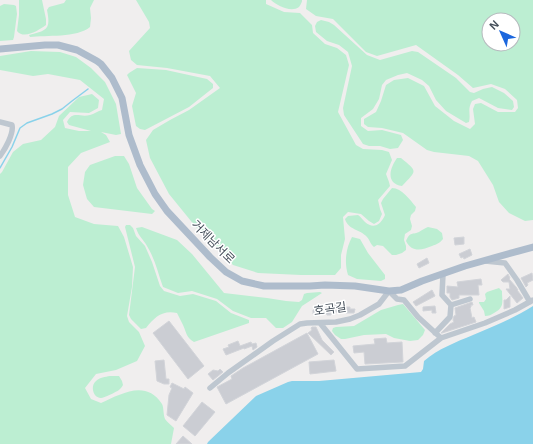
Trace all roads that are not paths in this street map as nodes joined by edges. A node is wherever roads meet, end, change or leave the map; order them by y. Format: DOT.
graph roads {
  1 [pos="0,49"];
  2 [pos="0,122"];
  3 [pos="0,156"];
  4 [pos="533,247"];
  5 [pos="483,261"];
  6 [pos="443,274"];
  7 [pos="389,291"];
  8 [pos="470,299"];
  9 [pos="531,301"];
  10 [pos="450,305"];
  11 [pos="320,323"];
  12 [pos="434,333"];
  13 [pos="440,338"];
  14 [pos="210,388"];
  1 -- 7 [label="main road, 거제남서로"];
  2 -- 3 [label="street"];
  4 -- 5 [label="main road, 거제남서로"];
  5 -- 6 [label="main road, 거제남서로"];
  5 -- 9 [label="street"];
  6 -- 7 [label="main road, 거제남서로"];
  6 -- 10 [label="street"];
  7 -- 11 [label="street, 호곡길"];
  7 -- 12 [label="street"];
  8 -- 10 [label="street"];
  9 -- 13 [label="street"];
  10 -- 12 [label="street"];
  11 -- 13 [label="street"];
  11 -- 14 [label="street, 호곡길"];
  12 -- 13 [label="street"];
}
